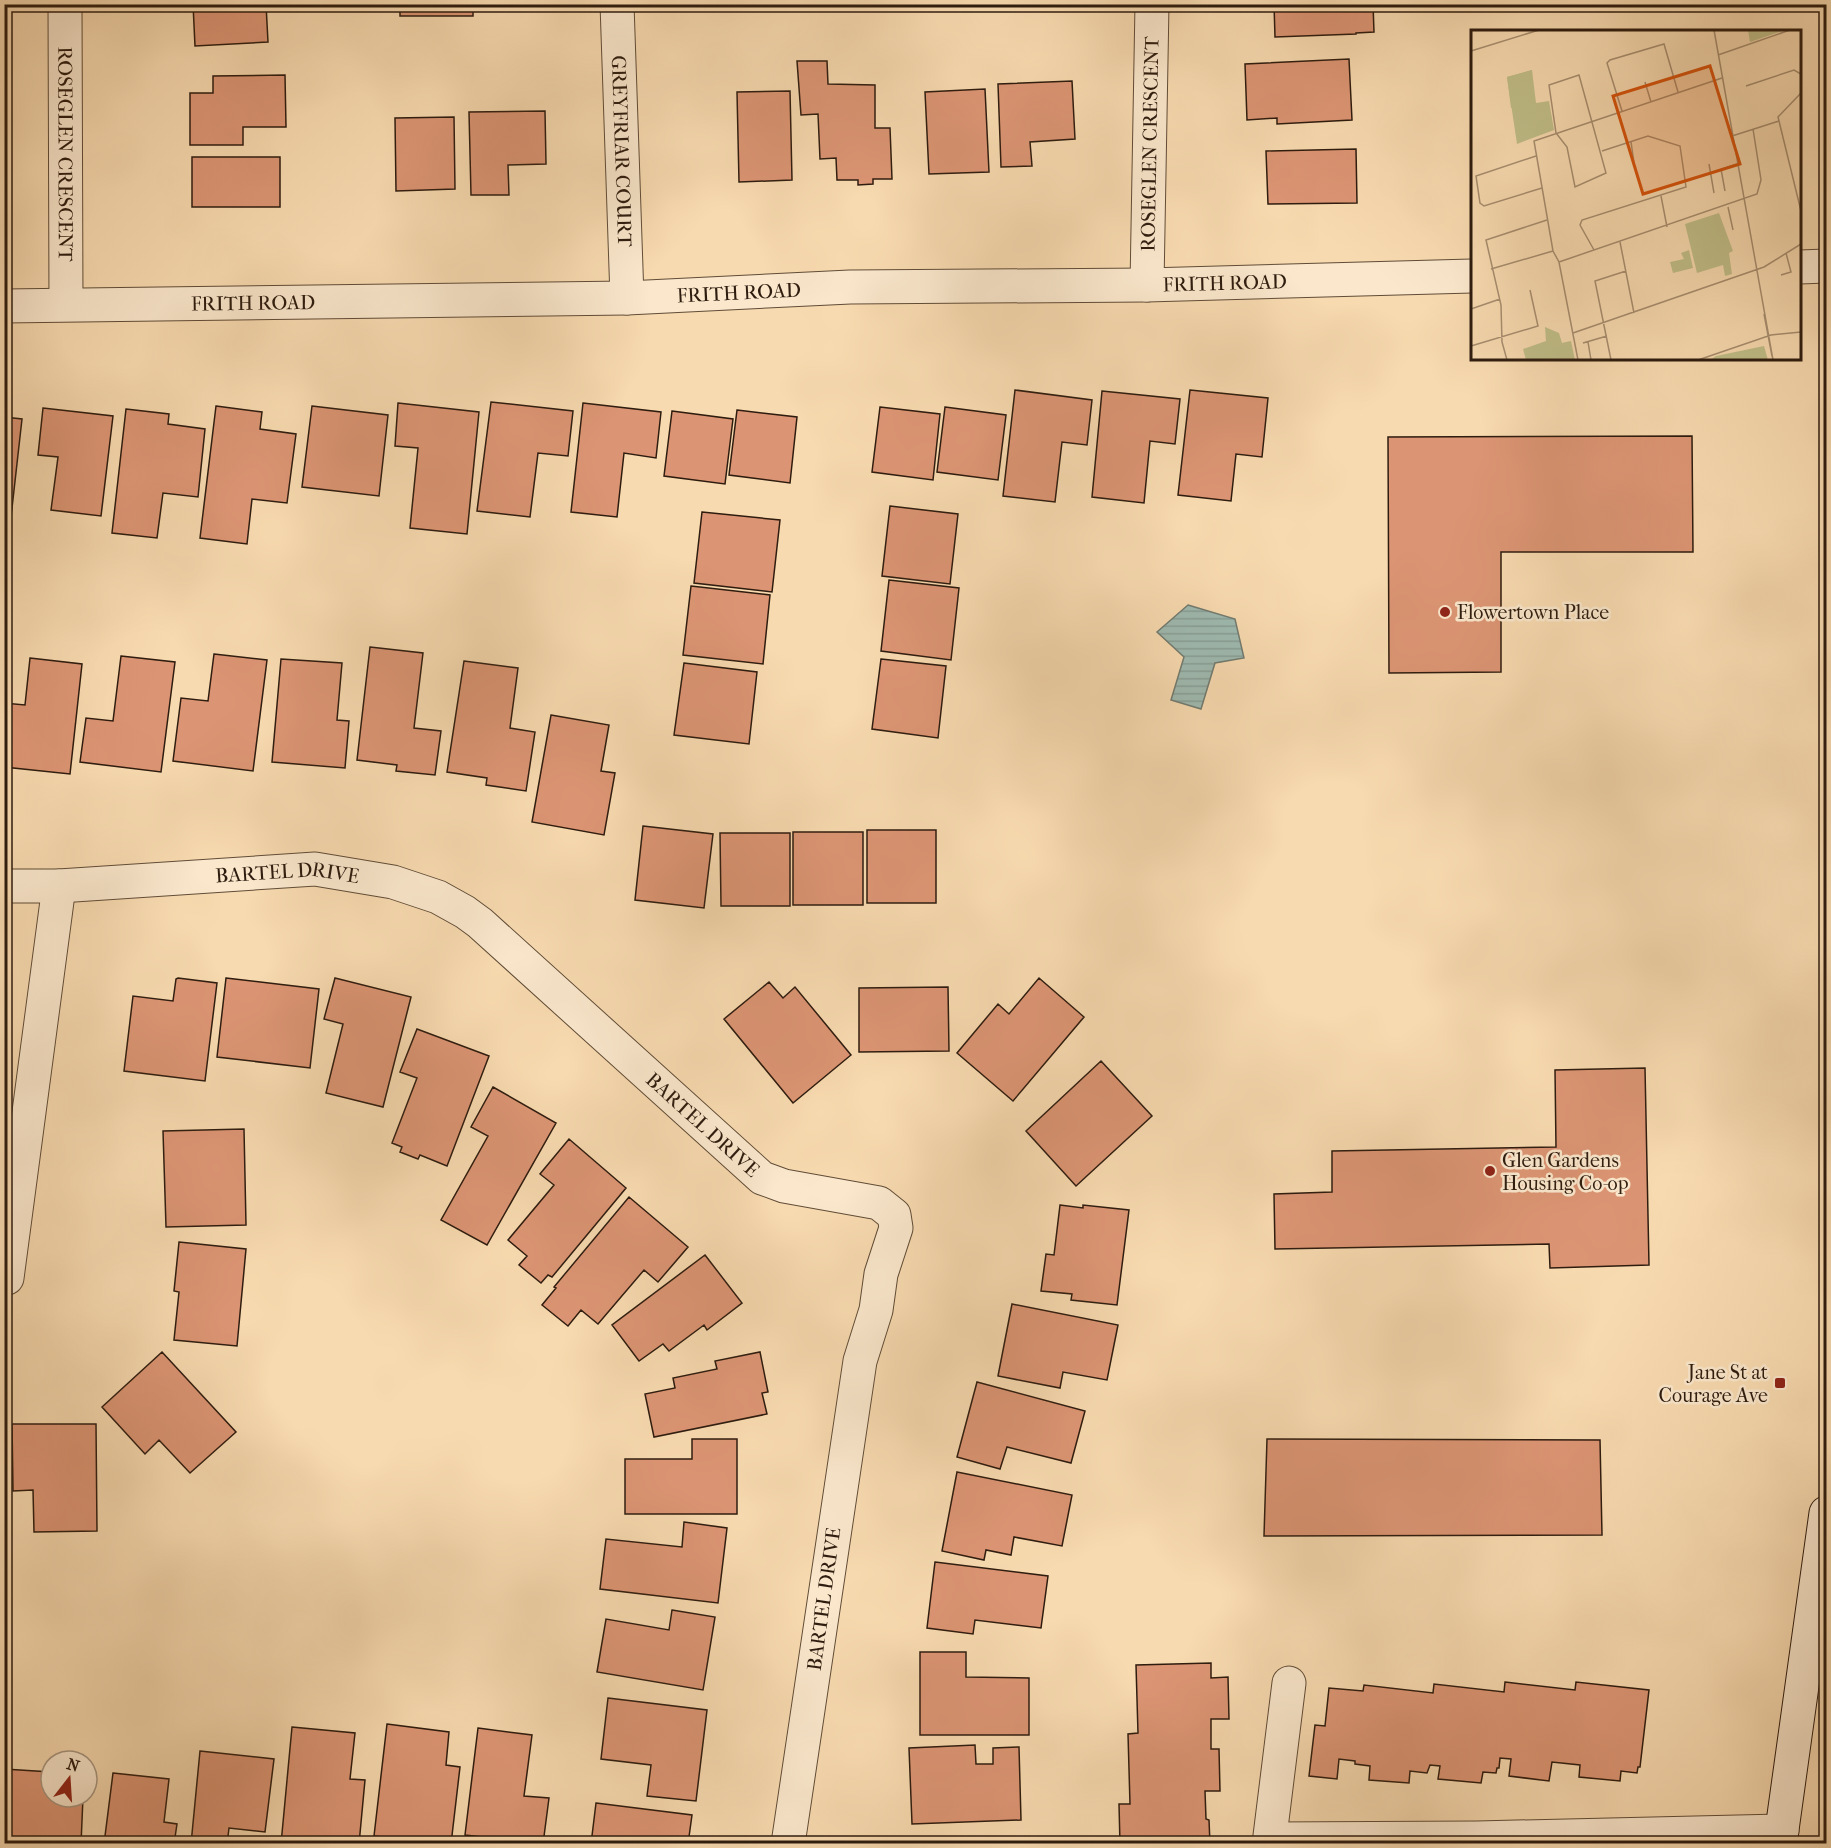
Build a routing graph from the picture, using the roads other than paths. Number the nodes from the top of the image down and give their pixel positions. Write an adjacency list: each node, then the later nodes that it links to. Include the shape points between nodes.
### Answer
1 (65, 4): 9 (street, ROSEGLEN CRESCENT)
2 (617, 4): 8 (street, GREYFRIAR COURT)
3 (1152, 4): 7 (street, ROSEGLEN CRESCENT)
4 (1827, 266): 5 (street)
5 (1801, 267)
6 (1471, 276): 7 (street, FRITH ROAD)
7 (1147, 285): 8 (street, FRITH ROAD, via 850,287)
8 (627, 298): 9 (street, FRITH ROAD)
9 (66, 304): 10 (street, FRITH ROAD)
10 (4, 306)
11 (4, 886): 12 (street, BARTEL DRIVE)
12 (59, 886): 13 (street); 19 (street, BARTEL DRIVE, via 315,869 393,882 438,897 480,923 762,1178 784,1186 879,1203 894,1215 896,1228 860,1361)
13 (7, 1278)
14 (1827, 1513): 16 (street)
15 (1289, 1683): 17 (street)
16 (1781, 1837): 18 (street)
17 (1269, 1841): 18 (street)
18 (1477, 1841)
19 (788, 1844)

